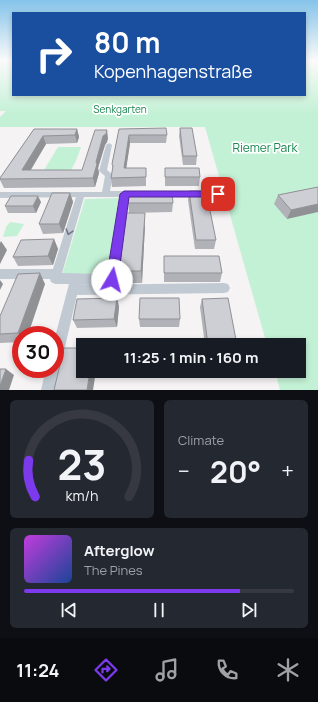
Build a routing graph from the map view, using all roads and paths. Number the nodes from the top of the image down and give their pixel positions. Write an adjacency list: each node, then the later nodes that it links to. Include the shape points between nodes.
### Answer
1 (109, 145): 2 (street, via 103,171 109,175)
2 (106, 194): 3 (street); 8 (street)
3 (124, 194): 4 (street); 11 (street, via 112,280)
4 (138, 194)
5 (153, 194): 6 (street)
6 (218, 194)
7 (0, 195): 8 (street)
8 (81, 195): 10 (street, one-way to 10)
9 (0, 274): 10 (street)
10 (57, 274): 11 (street, via 55,279)
11 (74, 285): 12 (street); 13 (street)
12 (224, 288)
13 (64, 326)
14 (51, 378): 15 (street)
15 (48, 390)

